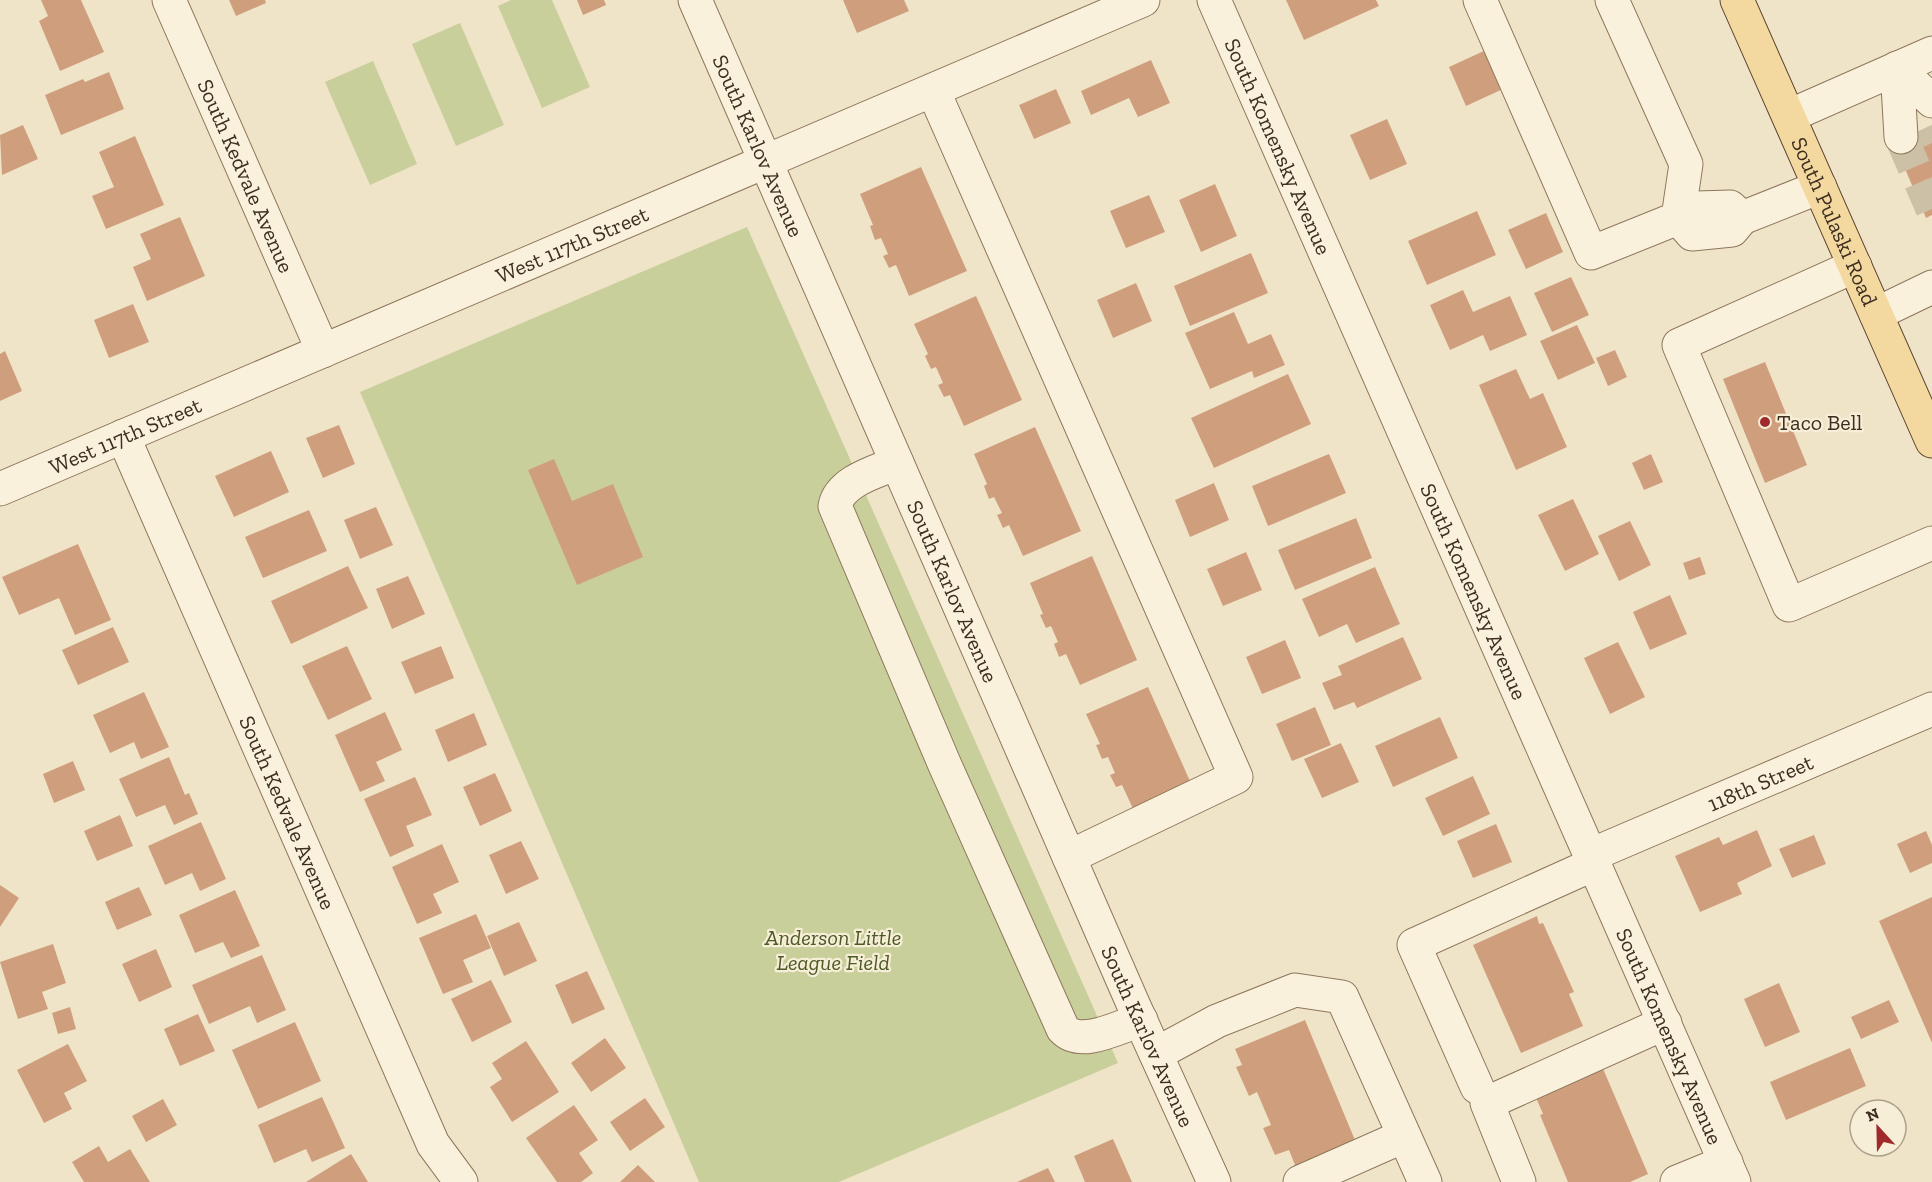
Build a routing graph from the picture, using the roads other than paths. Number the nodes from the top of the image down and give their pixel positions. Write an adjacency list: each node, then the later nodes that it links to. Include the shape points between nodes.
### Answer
1 (169, 0): 19 (street, South Kedvale Avenue)
2 (695, 0): 13 (street, South Karlov Avenue)
3 (1143, 0): 10 (street, West 117th Street)
4 (1214, 0): 27 (street, South Komensky Avenue)
5 (1480, 0): 15 (street, via 1591,253)
6 (1612, 0): 15 (street, via 1686,164)
7 (1737, 0): 11 (main road, South Pulaski Road)
8 (1932, 53): 9 (street)
9 (1897, 68): 11 (street); 12 (street); 12 (street)
10 (933, 90): 13 (street, West 117th Street); 26 (street, via 1236,777)
11 (1789, 116): 14 (main road, South Pulaski Road)
12 (1919, 122)
13 (766, 161): 19 (street, West 117th Street); 22 (street, South Karlov Avenue)
14 (1820, 187): 15 (street, via 1742,218 1732,230 1692,234); 16 (main road, South Pulaski Road)
15 (1678, 218)
16 (1855, 266): 18 (main road, South Pulaski Road); 24 (street, via 1679,345 1788,605)
17 (1932, 287): 18 (street)
18 (1876, 314): 21 (main road, South Pulaski Road)
19 (323, 351): 20 (street, West 117th Street)
20 (123, 436): 23 (street, West 117th Street); 34 (street, South Kedvale Avenue, via 433,1144)
21 (1932, 441)
22 (897, 463): 26 (street, South Karlov Avenue); 28 (street, via 845,487 837,495 835,506 944,763 1062,1029 1070,1037 1082,1038)
23 (0, 489)
24 (1932, 543)
25 (1932, 709): 27 (street, 118th Street)
26 (1069, 857): 28 (street, South Karlov Avenue)
27 (1592, 859): 29 (street, South Komensky Avenue); 31 (street, 118th Street, via 1414,945)
28 (1141, 1020): 30 (street, South Karlov Avenue)
29 (1665, 1023): 33 (street, South Komensky Avenue); 38 (street, via 1487,1103)
30 (1156, 1054): 32 (street, via 1217,1021 1295,990 1342,997); 35 (street, South Karlov Avenue)
31 (1477, 1087)
32 (1404, 1137): 36 (street); 37 (street)
33 (1730, 1172): 39 (street)
34 (461, 1182)
35 (1214, 1182)
36 (1300, 1182)
37 (1425, 1182)
38 (1519, 1182)
39 (1677, 1182)

